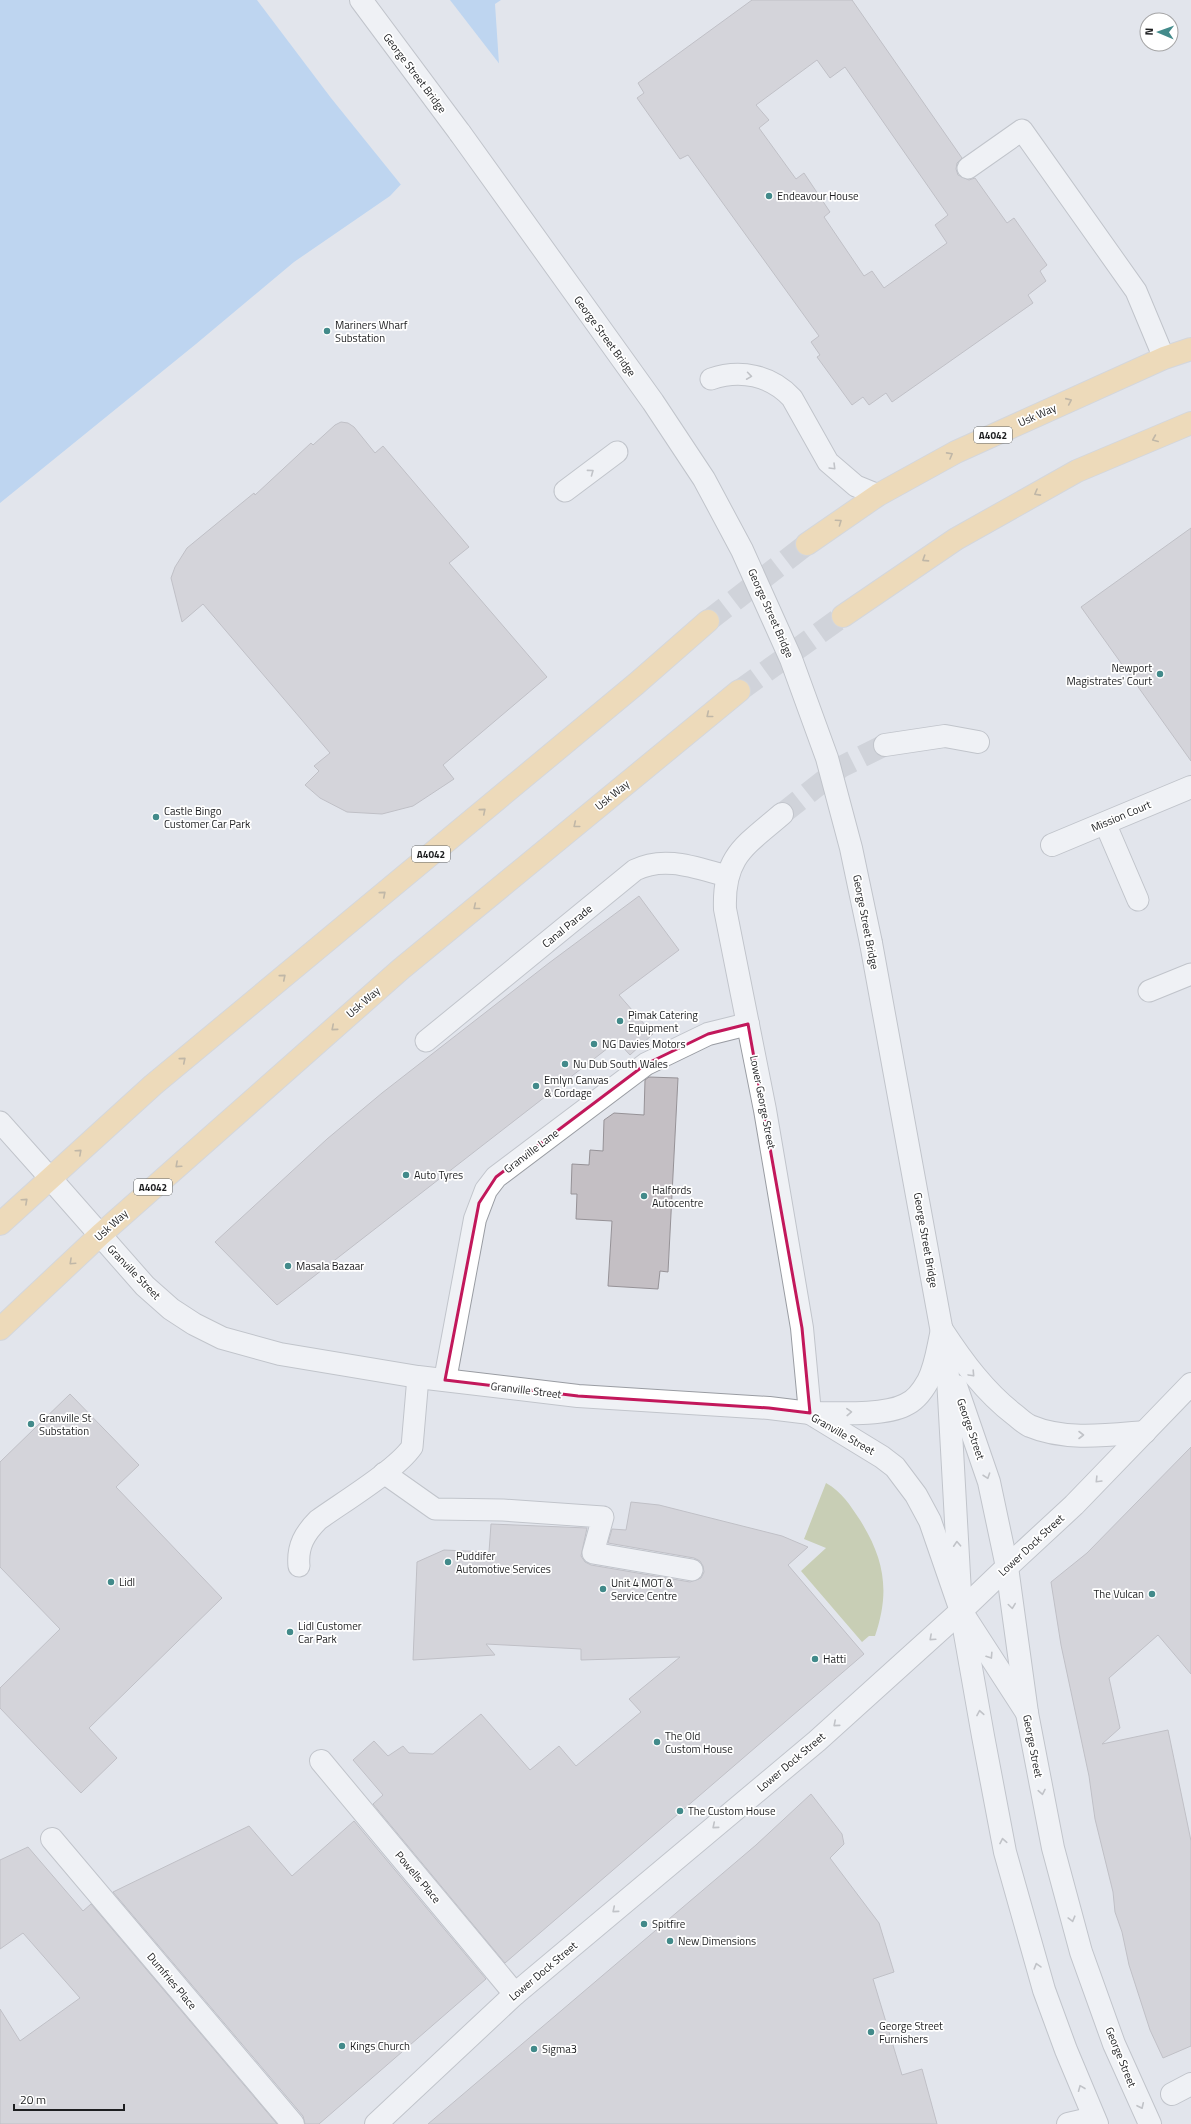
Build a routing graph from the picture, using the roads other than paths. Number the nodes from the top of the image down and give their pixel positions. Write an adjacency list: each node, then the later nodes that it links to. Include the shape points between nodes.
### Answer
1 (361, 0): 31 (street, George Street Bridge, bridge, via 653,402 704,479 742,550 791,659 827,758 851,848 871,943)
2 (968, 168): 4 (lane, via 1022,130 1136,292)
3 (1191, 349): 4 (main road, Usk Way / A4042)
4 (1164, 358): 9 (main road, Usk Way / A4042, one-way to 4, via 956,452)
5 (711, 379): 9 (lane, one-way to 9, via 733,374 750,375 773,382 792,398 828,462 856,486)
6 (1191, 424): 11 (main road, one-way to 11, via 1077,471 956,539)
7 (617, 452): 8 (lane, one-way to 7)
8 (565, 491)
9 (878, 495): 10 (main road, Usk Way / A4042, one-way to 9)
10 (807, 544)
11 (843, 616)
12 (708, 621): 27 (main road, A4042, one-way to 12, via 153,1085 636,684)
13 (739, 691): 29 (main road, Usk Way / A4042, one-way to 29, via 401,968)
14 (978, 742): 15 (street, via 945,736)
15 (884, 745)
16 (1189, 793): 18 (street, Mission Court)
17 (782, 814): 20 (street, Lower George Street, via 744,847 734,860)
18 (1106, 823): 19 (street, Mission Court); 21 (lane)
19 (1052, 846)
20 (727, 876): 24 (street, Lower George Street, via 724,892 725,909); 25 (lane, Canal Parade, via 667,862 634,870)
21 (1138, 900)
22 (1191, 974): 23 (lane)
23 (1149, 991)
24 (748, 1024): 34 (street, Granville Lane, via 708,1034 646,1064 496,1177 486,1190 475,1219); 36 (street, Lower George Street, via 766,1110 802,1328)
25 (426, 1041)
26 (0, 1122): 27 (lane)
27 (50, 1178): 28 (main road, A4042, one-way to 27); 29 (street, Granville Street)
28 (0, 1224)
29 (100, 1235): 30 (main road, Usk Way / A4042, one-way to 30); 33 (street, Granville Street, via 145,1286 171,1309 222,1338 280,1354)
30 (0, 1329)
31 (942, 1330): 32 (street, George Street); 36 (street, one-way to 31, via 867,1412 906,1405 929,1380); 37 (street, one-way to 37, via 967,1368 1001,1405 1029,1426 1064,1434 1107,1435)
32 (947, 1360): 40 (street, George Street, one-way to 40, via 989,1482); 42 (street, George Street, one-way to 32)
33 (418, 1377): 34 (street, Granville Street); 38 (lane, via 412,1447 408,1454)
34 (445, 1380): 36 (street, Granville Street, via 578,1396)
35 (1191, 1384): 37 (street, Lower Dock Street)
36 (810, 1413): 42 (street, Granville Street, via 895,1467 916,1495 930,1521)
37 (1145, 1432): 40 (street, Lower Dock Street, one-way to 40, via 1074,1505)
38 (384, 1473): 39 (lane, via 312,1526 301,1541); 41 (lane, via 435,1509 603,1516 593,1554)
39 (299, 1566)
40 (1007, 1567): 42 (street, Lower Dock Street); 43 (street, George Street, one-way to 43)
41 (692, 1570)
42 (961, 1611): 43 (street, one-way to 43); 46 (street, Lower Dock Street, one-way to 46, via 817,1741); 49 (street, George Street, one-way to 42, via 1044,1990 1005,1852)
43 (1027, 1713): 53 (street, George Street, one-way to 53, via 1053,1848 1081,1952 1114,2044)
44 (321, 1761): 46 (street, Powells Place)
45 (52, 1839): 50 (street, Dumfries Place)
46 (515, 1994): 51 (street, Lower Dock Street)
47 (1191, 2084): 48 (street)
48 (1172, 2094)
49 (1095, 2121): 52 (street)
50 (293, 2124)
51 (376, 2124)
52 (1068, 2124)
53 (1150, 2124)

